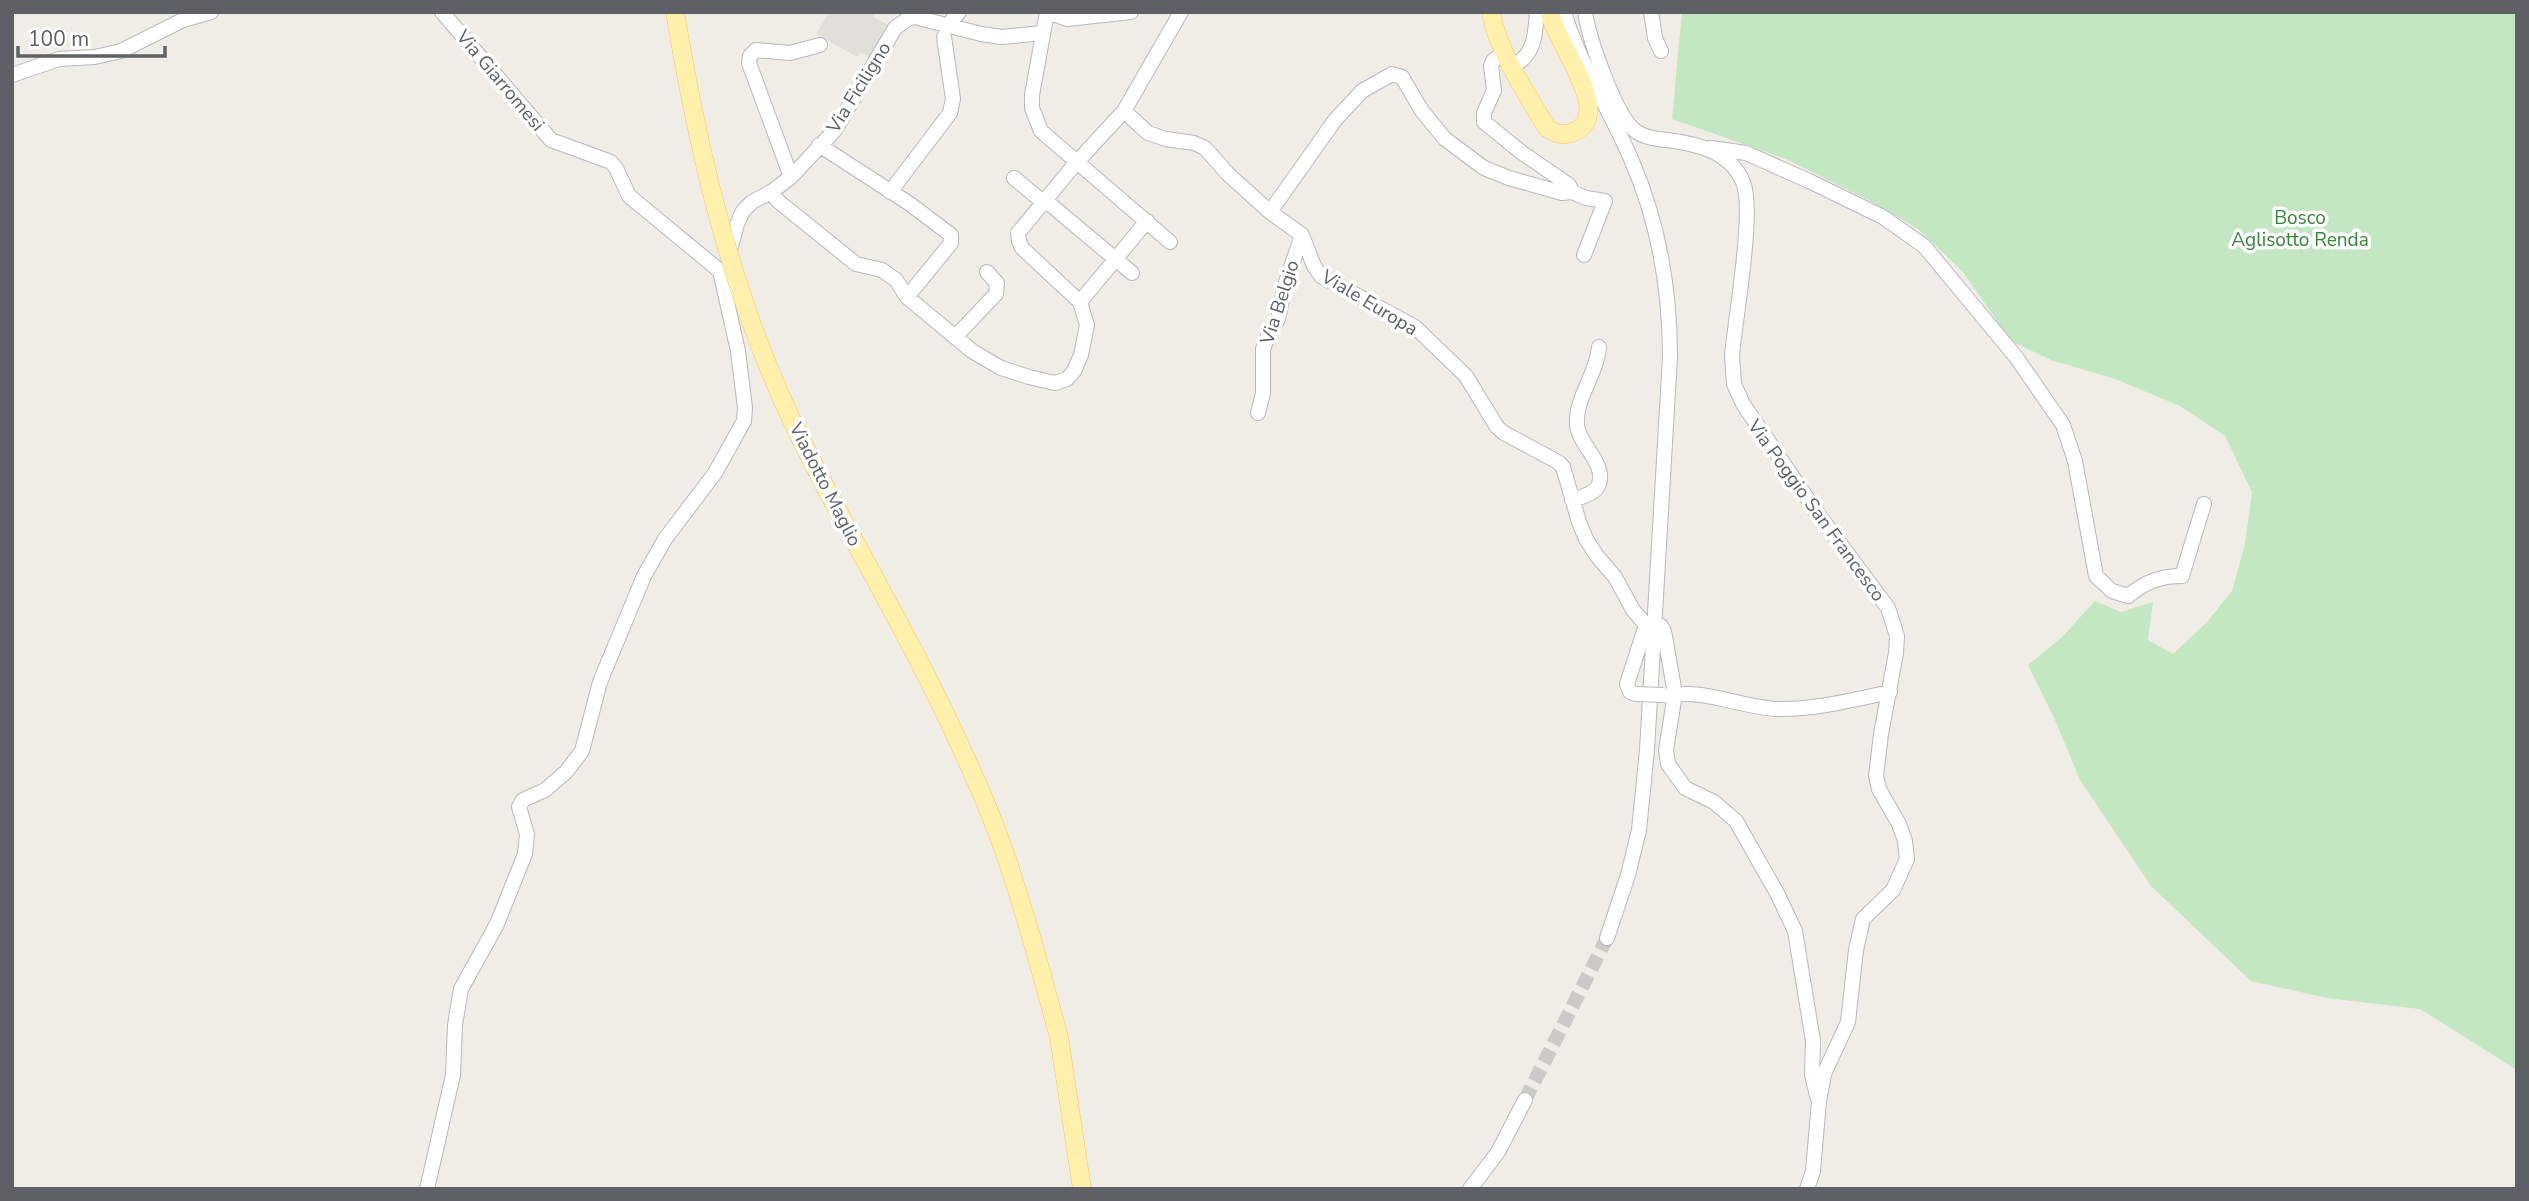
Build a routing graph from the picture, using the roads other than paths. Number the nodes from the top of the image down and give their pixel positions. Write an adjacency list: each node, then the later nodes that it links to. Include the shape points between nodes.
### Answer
1 (211, 12): 18 (street, via 183,20 121,51 59,59)
2 (443, 12): 35 (street, Via Giarromesi, via 551,140 611,162 629,196)
3 (675, 12): 52 (main road, Viadotto Maglio, bridge, via 704,161 745,306 816,469 918,659 1000,840 1059,1037)
4 (1048, 12): 5 (street, via 1067,19); 14 (street)
5 (1131, 12)
6 (1181, 12): 19 (street)
7 (1492, 12): 17 (main road)
8 (1537, 12): 17 (street, via 1534,43 1525,59)
9 (1550, 12): 17 (main road, via 1551,24 1590,104 1582,126 1561,134 1546,127)
10 (1564, 12): 45 (street, via 1632,159 1668,287 1670,325)
11 (1585, 12): 21 (street, Via Poggio San Francesco, via 1597,57 1628,124 1644,136)
12 (1651, 12): 16 (street)
13 (950, 22): 14 (street, via 1002,37); 20 (street, Via Ficiligno, via 915,17 895,28 835,130); 26 (street, via 950,113)
14 (1042, 33): 22 (street, via 1032,108 1041,131)
15 (820, 45): 23 (street, via 790,53 756,50 750,56)
16 (1661, 51)
17 (1509, 59): 27 (street, via 1493,61 1491,66 1494,90 1484,122 1569,185)
18 (12, 75)
19 (1124, 111): 22 (street); 29 (street, via 1148,133 1205,148)
20 (820, 145): 23 (street, Via Ficiligno); 26 (street)
21 (1707, 147): 44 (street, via 1746,153 1809,181 1883,217 1924,246 2016,358 2063,425 2075,461 2095,576 2112,590 2128,596 2142,584 2182,576); 46 (street, Via Poggio San Francesco, via 1734,166 1747,198 1731,356 1734,384 1763,435 1888,608 1897,645)
22 (1076, 163): 28 (street); 30 (street)
23 (791, 177): 25 (street, Via Ficiligno)
24 (1014, 177): 28 (street)
25 (771, 192): 35 (street, Via Ficiligno, via 743,211); 38 (street, via 856,264 882,270 895,280)
26 (890, 192): 38 (street, via 953,239)
27 (1572, 192): 29 (street, via 1509,178 1474,162 1445,139 1402,77 1392,74 1362,91 1335,120); 33 (street, via 1605,201)
28 (1044, 201): 34 (street); 39 (street, via 1020,229 1018,241)
29 (1270, 212): 31 (street)
30 (1147, 222): 32 (street); 34 (street)
31 (1302, 234): 42 (street, Via Belgio, via 1278,319 1263,349 1263,394); 43 (street, Viale Europa, via 1321,276 1415,327 1466,376 1504,433 1558,462)
32 (1170, 242)
33 (1584, 255)
34 (1116, 260): 37 (street); 39 (street)
35 (720, 271): 51 (street, via 738,351 744,421 715,473 665,539 644,576 600,682 582,751 566,772 519,807 527,834 525,854 497,924 461,989 453,1075)
36 (987, 272): 40 (street, via 997,283 996,294)
37 (1132, 273)
38 (907, 297): 40 (street)
39 (1080, 302): 40 (street, via 1087,325 1081,355 1070,377 1059,382 1001,368)
40 (955, 337)
41 (1599, 347): 43 (street, via 1577,426 1594,457 1600,485)
42 (1258, 413)
43 (1572, 500): 45 (street, Viale Europa, via 1586,539 1633,610)
44 (2204, 503)
45 (1651, 625): 47 (street, Viale Europa, via 1664,631); 47 (street, bridge, via 1628,684 1630,692); 48 (street, via 1639,830)
46 (1890, 692): 47 (street, via 1822,707 1774,709 1683,692); 50 (street, Via Poggio San Francesco, via 1876,776 1899,824 1907,859 1893,890 1863,919 1848,1022 1824,1074)
47 (1669, 695): 50 (street, Viale Europa, via 1668,764 1685,789 1720,806 1736,821 1795,931)
48 (1606, 938)
49 (1525, 1100): 53 (street, via 1498,1152)
50 (1819, 1101): 54 (street, Via Poggio San Francesco, via 1813,1171)
51 (427, 1189)
52 (1082, 1189)
53 (1470, 1189)
54 (1807, 1189)

